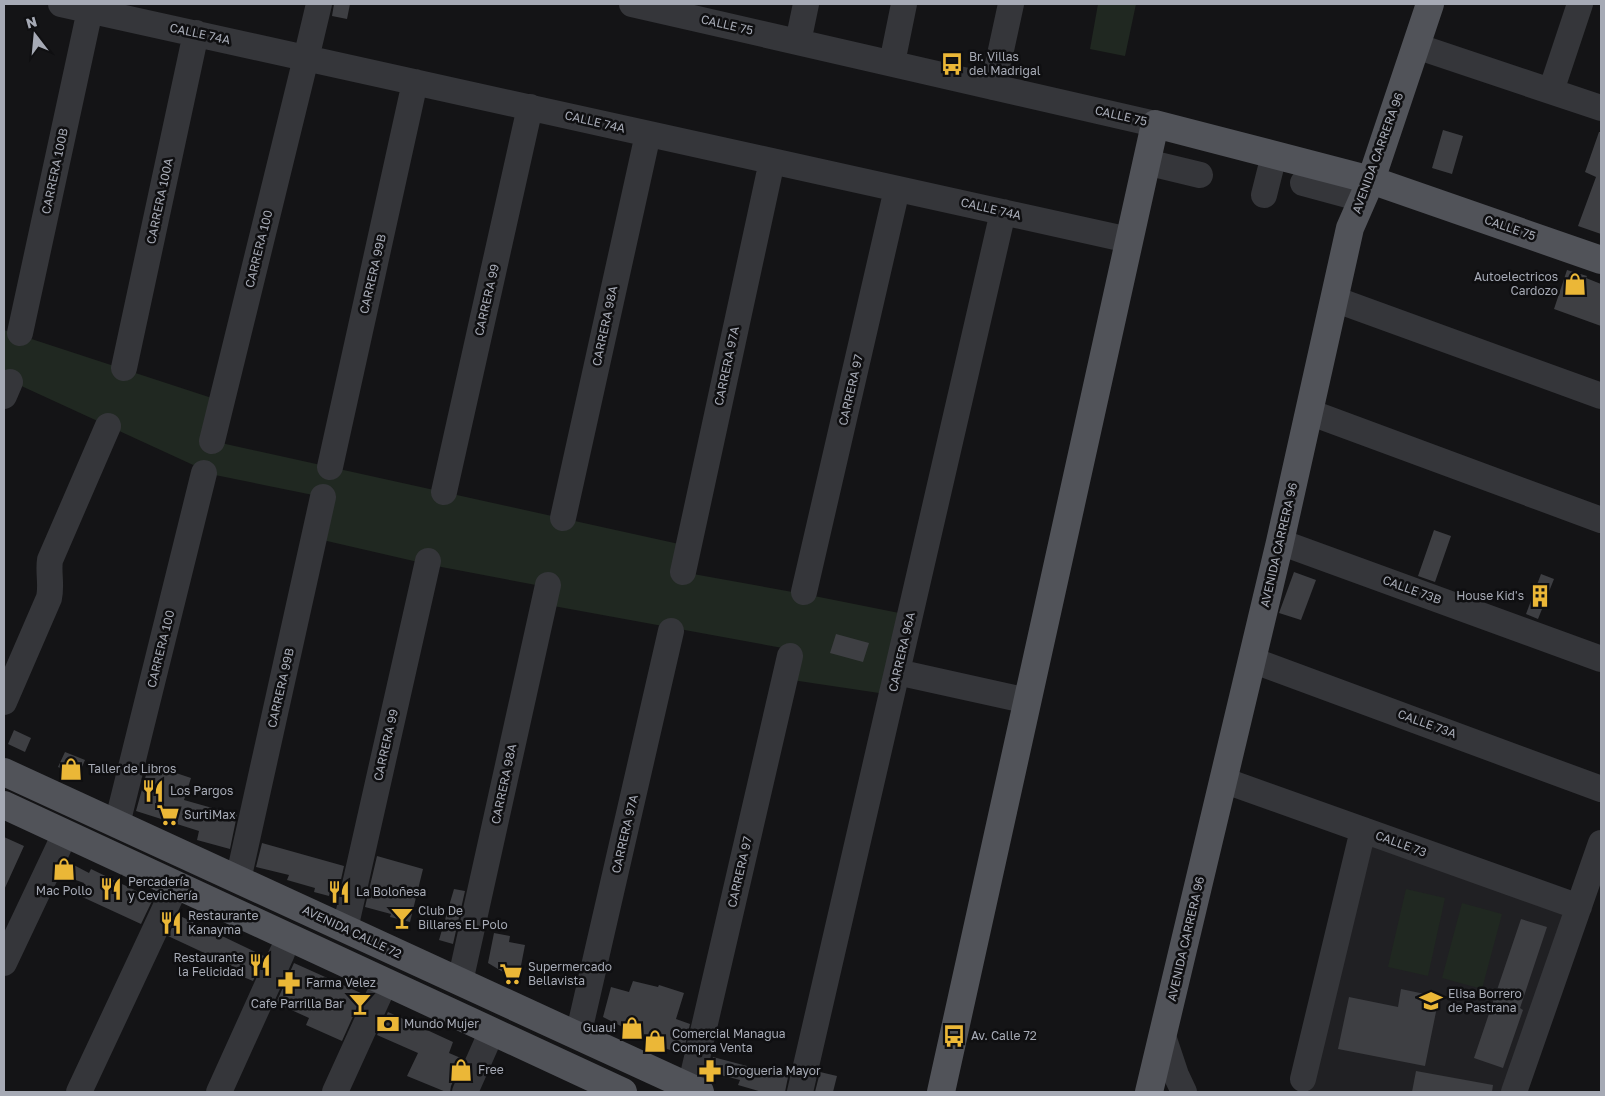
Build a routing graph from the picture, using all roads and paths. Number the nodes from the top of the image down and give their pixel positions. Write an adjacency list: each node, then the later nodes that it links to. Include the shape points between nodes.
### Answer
1 (61, 4): 9 (street, CALLE 74A)
2 (319, 4): 14 (street, CARRERA 100)
3 (632, 4): 10 (street, CALLE 75)
4 (806, 4): 12 (street)
5 (904, 4): 15 (street)
6 (1011, 4): 17 (street)
7 (1430, 4): 13 (main road, AVENIDA CARRERA 96)
8 (1580, 4): 18 (street)
9 (90, 10): 11 (street, CALLE 74A); 35 (street, CARRERA 100B)
10 (701, 11): 12 (street, CALLE 75)
11 (196, 33): 14 (street, CALLE 74A); 36 (street, CARRERA 100A)
12 (798, 42): 15 (street, CALLE 75)
13 (1416, 46): 18 (street); 29 (main road, AVENIDA CARRERA 96)
14 (308, 52): 16 (street, CALLE 74A); 40 (street, CARRERA 100)
15 (892, 64): 17 (street, CALLE 75)
16 (415, 82): 19 (street, CALLE 74A); 41 (street, CARRERA 99B)
17 (994, 87): 21 (street, CALLE 75)
18 (1550, 91): 20 (street)
19 (530, 107): 22 (street, CALLE 74A); 43 (street, CARRERA 99)
20 (1601, 108)
21 (1155, 124): 23 (main road, CALLE 75); 25 (main road)
22 (648, 134): 24 (street, CALLE 74A); 45 (street, CARRERA 98A)
23 (1274, 155): 29 (main road, CALLE 75); 30 (street)
24 (772, 161): 28 (street, CALLE 74A); 49 (street, CARRERA 97A)
25 (1146, 162): 26 (street); 32 (main road)
26 (1200, 174)
27 (1302, 183): 29 (street)
28 (897, 188): 31 (street, CALLE 74A); 51 (street, CARRERA 97)
29 (1366, 190): 33 (main road, CALLE 75); 34 (main road, AVENIDA CARRERA 96, via 1350,228)
30 (1264, 195)
31 (1003, 212): 32 (street, CALLE 74A); 56 (street, CARRERA 96A)
32 (1129, 240): 57 (main road)
33 (1601, 260)
34 (1334, 299): 37 (street); 38 (main road, AVENIDA CARRERA 96)
35 (20, 333)
36 (124, 368)
37 (1601, 396)
38 (1309, 412): 46 (street); 47 (main road, AVENIDA CARRERA 96)
39 (108, 426): 58 (street, via 50,560 50,598)
40 (212, 441)
41 (330, 467)
42 (204, 473): 63 (street, CARRERA 100)
43 (444, 492)
44 (323, 497): 67 (street, CARRERA 99B)
45 (563, 518)
46 (1601, 520)
47 (1280, 542): 54 (street, CALLE 73B); 55 (main road, AVENIDA CARRERA 96)
48 (428, 561): 70 (street, CARRERA 99)
49 (683, 572)
50 (548, 585): 74 (street, CARRERA 98A)
51 (804, 592)
52 (671, 631): 76 (street, CARRERA 97A)
53 (790, 656): 81 (street, CARRERA 97)
54 (1601, 659)
55 (1252, 660): 60 (main road, AVENIDA CARRERA 96); 61 (street, CALLE 73A)
56 (897, 672): 57 (street); 87 (street, CARRERA 96A)
57 (1028, 701): 80 (main road)
58 (4, 702)
59 (4, 772): 63 (main road, AVENIDA CALLE 72)
60 (1224, 780): 64 (street, CALLE 73); 77 (main road, AVENIDA CARRERA 96)
61 (1601, 789)
62 (4, 805): 65 (main road)
63 (117, 824): 67 (main road, AVENIDA CALLE 72)
64 (1363, 830): 69 (street, CALLE 73); 78 (street)
65 (65, 834): 68 (main road); 72 (street)
66 (1601, 843): 69 (street)
67 (238, 880): 70 (main road, AVENIDA CALLE 72)
68 (176, 885): 73 (main road); 82 (street)
69 (1579, 907): 90 (street)
70 (345, 929): 74 (main road, AVENIDA CALLE 72)
71 (282, 953): 83 (street)
72 (4, 963)
73 (385, 982): 75 (main road); 84 (street)
74 (460, 982): 76 (main road, AVENIDA CALLE 72)
75 (492, 1031): 79 (main road); 85 (street)
76 (578, 1036): 81 (main road, AVENIDA CALLE 72)
77 (1163, 1036): 88 (main road, AVENIDA CARRERA 96); 89 (street)
78 (1303, 1080)
79 (591, 1085): 86 (main road)
80 (941, 1088)
81 (695, 1090)
82 (79, 1092)
83 (218, 1092)
84 (335, 1092)
85 (465, 1092)
86 (623, 1092)
87 (800, 1092)
88 (1149, 1092)
89 (1184, 1092)
90 (1514, 1092)

